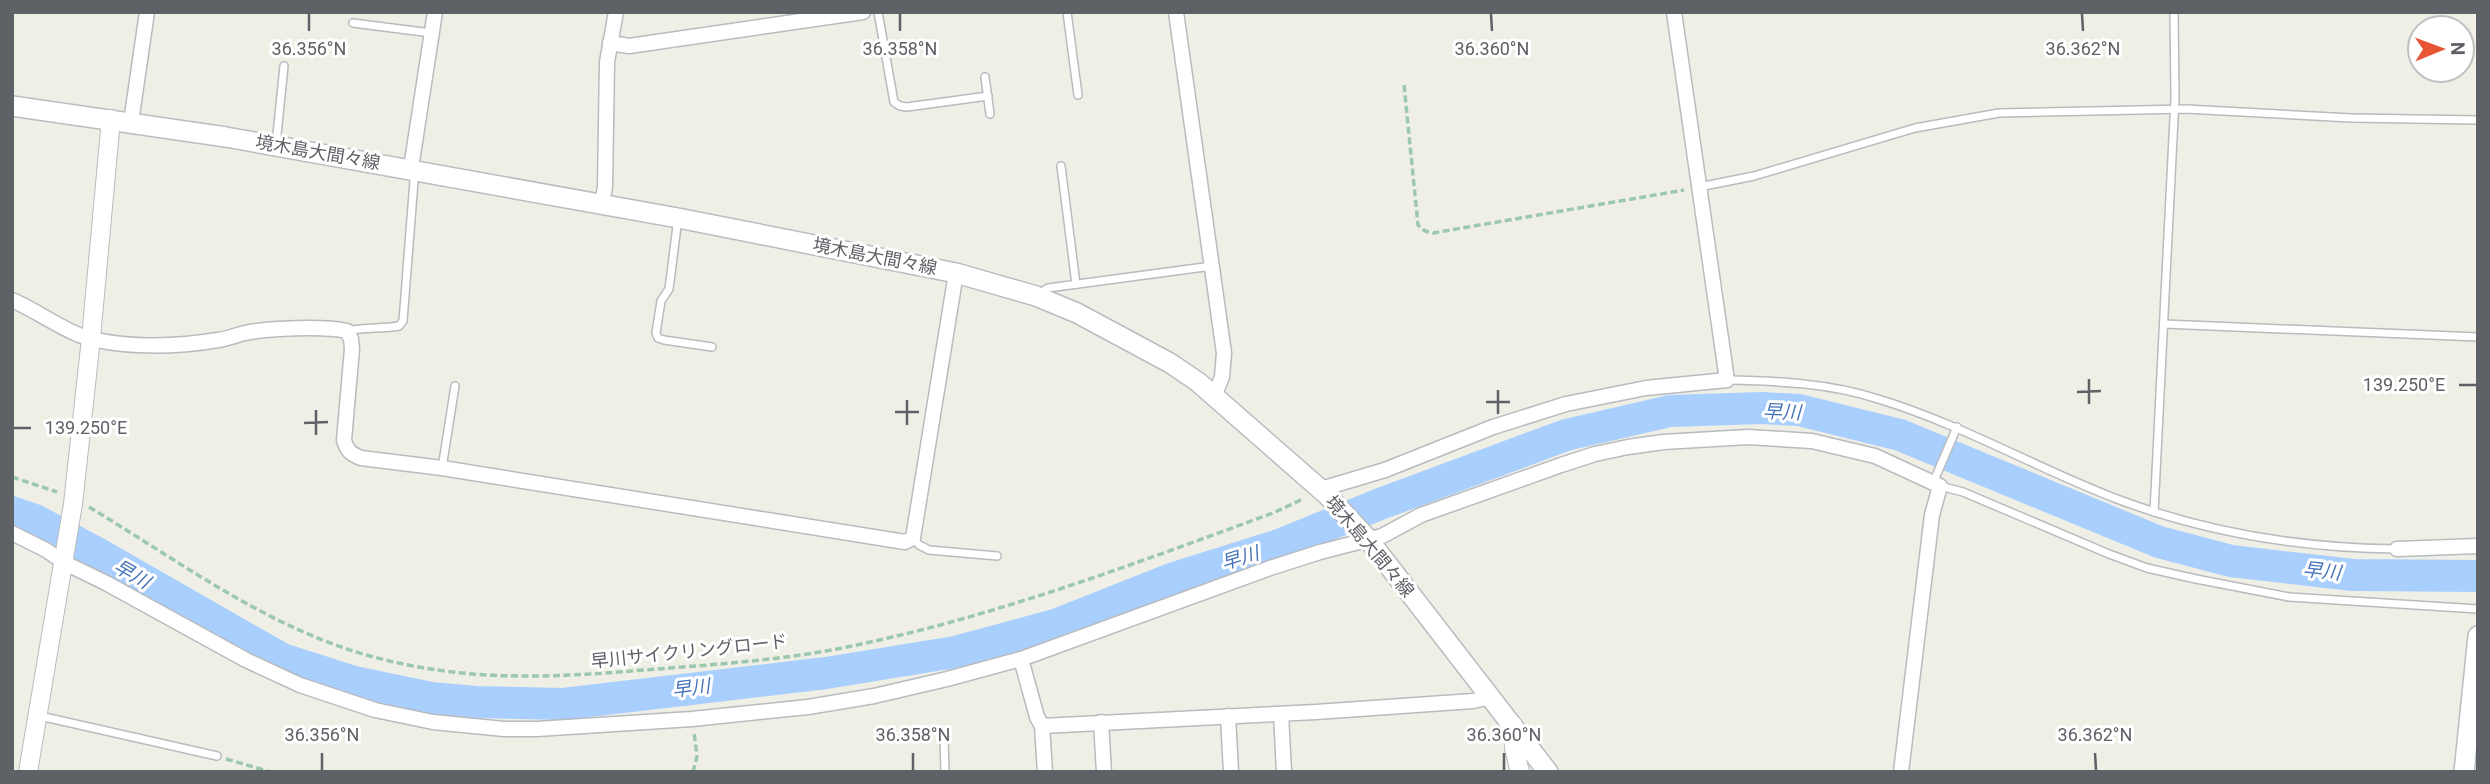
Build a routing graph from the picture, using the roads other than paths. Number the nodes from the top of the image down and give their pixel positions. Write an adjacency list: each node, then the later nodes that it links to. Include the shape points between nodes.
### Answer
1 (147, 12): 21 (street)
2 (435, 12): 11 (street)
3 (616, 12): 12 (street)
4 (863, 12): 12 (street, via 629,46)
5 (878, 12): 16 (lane, via 894,102 907,107)
6 (1067, 12): 15 (lane)
7 (1176, 12): 28 (street)
8 (1674, 12): 25 (street)
9 (2174, 12): 18 (lane)
10 (353, 23): 11 (lane)
11 (431, 33): 24 (street)
12 (610, 43): 26 (street)
13 (285, 66): 22 (lane)
14 (985, 77): 16 (lane)
15 (1078, 95)
16 (988, 96): 19 (lane)
17 (12, 106): 21 (main road, 境木島大間々線)
18 (2174, 109): 20 (lane); 25 (lane, via 1999,113 1915,128 1754,176); 33 (lane)
19 (990, 114)
20 (2478, 120)
21 (121, 121): 22 (main road, 境木島大間々線); 36 (street)
22 (275, 145): 24 (main road, 境木島大間々線)
23 (1061, 166): 30 (lane)
24 (411, 168): 26 (main road, 境木島大間々線); 34 (lane, via 414,181 403,321 399,326)
25 (1699, 187): 38 (street)
26 (602, 203): 27 (main road, 境木島大間々線)
27 (678, 218): 29 (main road, 境木島大間々線); 37 (lane, via 668,289 661,301 656,333 664,340)
28 (1212, 266): 30 (lane); 40 (street, via 1224,353)
29 (956, 273): 31 (main road, 境木島大間々線); 48 (street)
30 (1076, 284): 31 (lane, via 1048,288)
31 (1036, 296): 40 (main road, 境木島大間々線, via 1121,336)
32 (12, 300): 36 (street)
33 (2164, 324): 35 (lane); 45 (lane)
34 (347, 331): 36 (street, via 257,332 169,345); 42 (street, via 352,349 347,450 361,458)
35 (2478, 337)
36 (92, 338): 52 (street)
37 (712, 347)
38 (1727, 380): 41 (lane, via 1796,382 1846,391 1878,398); 44 (street, via 1646,388 1566,404)
39 (455, 386): 42 (lane)
40 (1215, 394): 44 (main road, 境木島大間々線)
41 (1956, 430): 43 (lane); 45 (lane)
42 (442, 468): 48 (street, via 905,542)
43 (1937, 481): 47 (street, via 1875,456 1812,441 1748,437 1663,442 1584,458 1421,515 1381,536); 53 (lane, via 2134,563 2196,579 2289,597); 73 (street)
44 (1320, 492): 47 (main road, 境木島大間々線)
45 (2154, 512): 50 (lane, via 2197,526 2316,546)
46 (12, 533): 52 (street)
47 (1365, 536): 55 (street); 56 (main road, 境木島大間々線)
48 (913, 538): 51 (lane, via 929,550)
49 (2478, 546): 50 (street)
50 (2397, 549)
51 (997, 556)
52 (66, 558): 55 (street, via 272,673 375,710 433,722 505,729 572,727 808,707 874,696); 58 (street)
53 (2478, 609)
54 (2478, 636): 74 (main road)
55 (1021, 659): 62 (street)
56 (1491, 697): 57 (street); 61 (main road, 境木島大間々線)
57 (1280, 714): 59 (street); 70 (street)
58 (39, 716): 64 (lane); 65 (street)
59 (1228, 716): 60 (street); 69 (street)
60 (1101, 722): 62 (street); 68 (street)
61 (1513, 725): 71 (street); 72 (main road, 境木島大間々線)
62 (1042, 726): 67 (street)
63 (944, 737): 66 (lane)
64 (217, 756)
65 (28, 772)
66 (945, 772)
67 (1045, 772)
68 (1104, 772)
69 (1231, 772)
70 (1284, 772)
71 (1520, 772)
72 (1548, 772)
73 (1901, 772)
74 (2464, 772)

